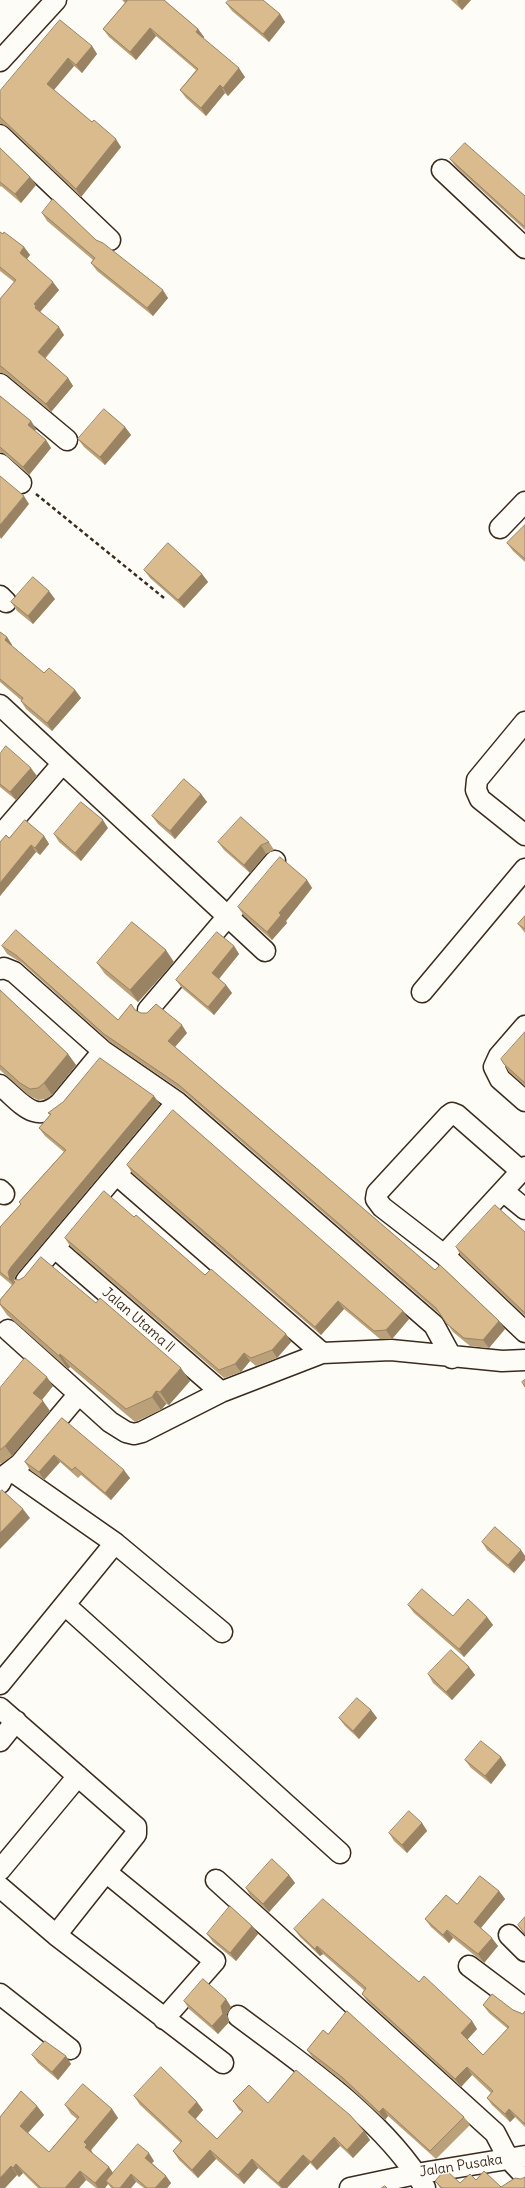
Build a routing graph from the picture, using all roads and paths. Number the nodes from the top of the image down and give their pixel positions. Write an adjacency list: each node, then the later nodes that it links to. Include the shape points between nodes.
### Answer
1 (56, 0): 2 (street)
2 (0, 61)
3 (0, 135): 5 (street)
4 (442, 170): 6 (street)
5 (110, 240)
6 (525, 248)
7 (0, 384): 8 (street)
8 (66, 440)
9 (0, 464): 10 (street)
10 (21, 483): 13 (path)
11 (525, 502): 12 (street)
12 (500, 528)
13 (164, 598)
14 (0, 705): 16 (street)
15 (525, 722): 17 (street, via 477,780 476,790 480,800)
16 (62, 764): 18 (street); 21 (street)
17 (525, 835)
18 (0, 836)
19 (274, 861): 21 (street)
20 (525, 869): 24 (street)
21 (227, 917): 22 (street); 25 (street)
22 (265, 951)
23 (0, 969): 27 (street, via 14,972)
24 (422, 992)
25 (148, 1010)
26 (525, 1026): 29 (street, via 499,1056 494,1068 500,1079)
27 (103, 1051): 28 (street, via 60,1103 43,1114 32,1112); 30 (street)
28 (0, 1085)
29 (525, 1101)
30 (177, 1102): 32 (street); 41 (street, via 434,1325)
31 (523, 1169): 33 (street); 36 (street, via 452,1113 377,1193 376,1199 382,1207)
32 (116, 1174): 35 (street); 40 (street)
33 (504, 1191): 34 (street); 36 (street)
34 (525, 1210)
35 (55, 1248): 37 (street); 43 (street, Jalan Utama ll)
36 (444, 1255): 39 (street)
37 (25, 1282)
38 (8, 1330): 44 (street)
39 (525, 1332)
40 (322, 1352): 41 (street, via 391,1350); 43 (street)
41 (452, 1358): 42 (street)
42 (525, 1360)
43 (222, 1392): 44 (street, via 134,1434 110,1422)
44 (78, 1395): 45 (street, via 30,1453)
45 (4, 1477): 46 (street)
46 (115, 1542): 47 (street); 48 (street)
47 (65, 1604): 49 (street); 54 (street)
48 (222, 1632)
49 (0, 1684)
50 (0, 1708): 51 (street)
51 (16, 1721): 52 (street); 53 (street)
52 (0, 1741)
53 (78, 1776): 55 (street); 56 (street, via 136,1827 136,1834)
54 (340, 1853)
55 (0, 1870)
56 (106, 1872): 59 (street); 66 (street, via 215,1961)
57 (216, 1880): 69 (street, via 495,2132)
58 (0, 1887): 59 (street)
59 (56, 1935): 66 (street)
60 (509, 1935): 61 (street)
61 (525, 1951)
62 (469, 1966): 64 (street)
63 (0, 1994): 67 (street)
64 (525, 2008)
65 (238, 2016): 71 (street, via 314,2073 385,2136)
66 (164, 2019): 68 (street)
67 (70, 2049)
68 (223, 2063)
69 (517, 2157): 70 (street); 71 (street, Jalan Pusaka)
70 (525, 2176)
71 (421, 2181): 72 (street, Jalan Pusaka)
72 (350, 2188)

